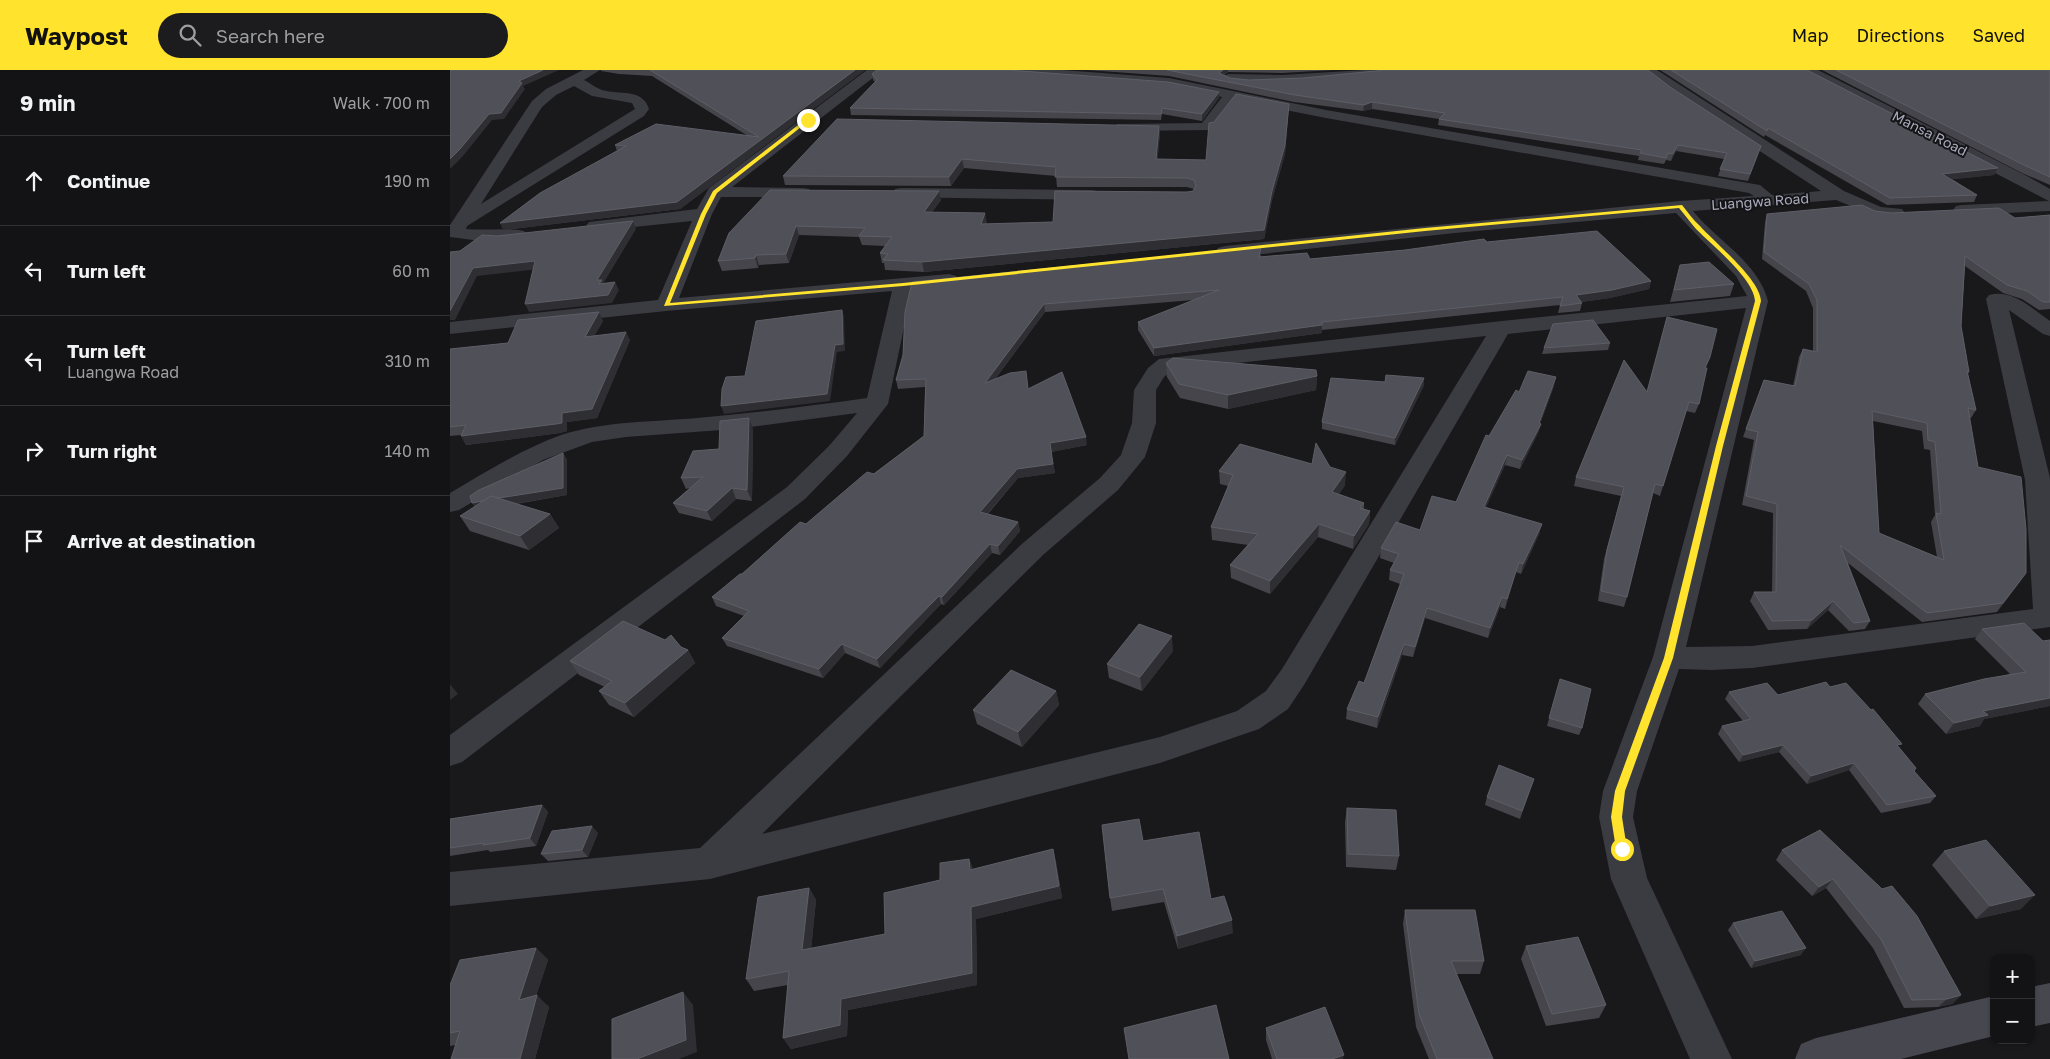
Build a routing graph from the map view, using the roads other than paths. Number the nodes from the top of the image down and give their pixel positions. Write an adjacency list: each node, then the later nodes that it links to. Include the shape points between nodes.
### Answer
1 (592, 70): 9 (street)
2 (876, 70): 12 (street)
3 (1008, 70): 10 (street, via 1160,81)
4 (1242, 70): 8 (street)
5 (1386, 70): 8 (street, via 1375,74 1319,78)
6 (1648, 70): 21 (street)
7 (1808, 70): 16 (street, Mansa Road)
8 (1228, 78): 10 (street)
9 (574, 80): 29 (street, via 536,104); 29 (street, via 597,93 636,99 642,109)
10 (1206, 89): 11 (street)
11 (1232, 95): 14 (street, via 1203,128); 23 (street, via 1754,189)
12 (808, 120): 13 (street); 17 (street)
13 (837, 121)
14 (1110, 126)
15 (2050, 175): 16 (street)
16 (2020, 179): 22 (street, Mansa Road)
17 (715, 192): 18 (street); 28 (street)
18 (824, 193)
19 (883, 193): 20 (street)
20 (1111, 195)
21 (1838, 195): 23 (street, Luangwa Road); 27 (street, via 1878,212)
22 (2050, 196)
23 (1774, 201): 24 (street, Luangwa Road)
24 (1680, 206): 32 (street, Luangwa Road); 35 (street, via 1744,274 1758,294)
25 (2050, 206): 26 (street)
26 (1945, 211)
27 (1907, 212)
28 (703, 214): 30 (street); 36 (street)
29 (458, 226): 31 (street, via 456,233 481,236)
30 (578, 228)
31 (530, 234)
32 (1212, 253)
33 (971, 278): 34 (street)
34 (903, 285): 36 (street); 40 (street)
35 (1758, 301): 37 (street); 43 (street)
36 (666, 305): 38 (street)
37 (1502, 327): 45 (street, via 1179,361 1162,367 1145,390 1144,423 1133,457 1109,484 1033,549); 45 (street, via 1293,676 1276,700 1248,720 1160,750)
38 (450, 328)
39 (2050, 330): 42 (street, via 2007,300 1996,299 2038,480)
40 (877, 404): 41 (street, via 589,435 515,464); 44 (street, via 838,451 796,493)
41 (450, 504)
42 (2049, 617): 43 (street, via 1734,659)
43 (1668, 658): 50 (street, via 1620,791 1616,817 1629,879)
44 (450, 753)
45 (709, 863): 46 (street)
46 (450, 889)
47 (2050, 1003): 48 (main road)
48 (2035, 1006)
49 (1990, 1017): 51 (main road)
50 (1710, 1059)
51 (1816, 1059)

